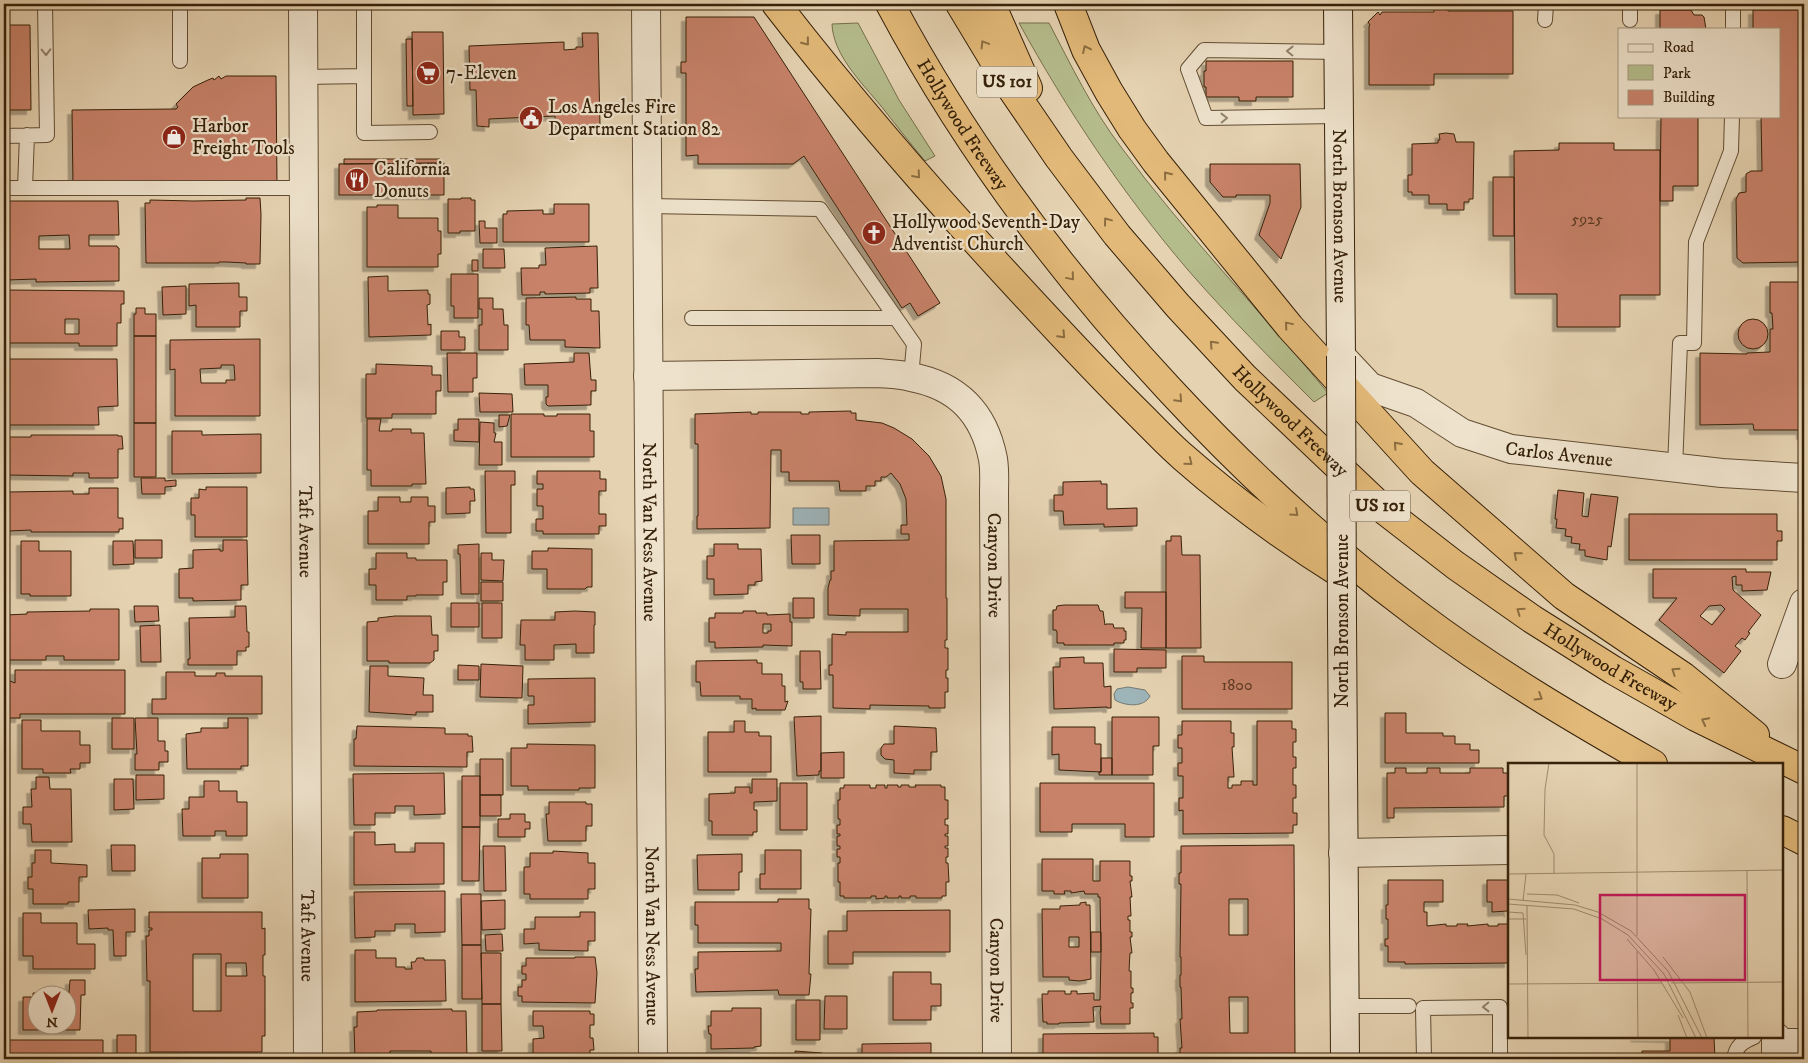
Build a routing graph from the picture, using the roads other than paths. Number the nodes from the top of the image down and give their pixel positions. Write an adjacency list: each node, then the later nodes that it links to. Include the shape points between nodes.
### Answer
1 (46, 4): 26 (lane, one-way to 26, via 47,135)
2 (180, 4): 19 (lane)
3 (303, 4): 21 (street, Taft Avenue)
4 (364, 4): 20 (lane)
5 (646, 4): 31 (street, North Van Ness Avenue)
6 (776, 4): 41 (highway, one-way to 41, via 974,240 1182,457 1277,531)
7 (890, 4): 41 (highway, Hollywood Freeway, one-way to 41, via 954,115 1009,196 1068,274 1137,354 1269,490 1344,557 1418,615)
8 (960, 4): 27 (highway, Hollywood Freeway / US 101, one-way to 8)
9 (991, 4): 27 (highway)
10 (1068, 4): 42 (highway, one-way to 10, via 1748,728 1684,677 1564,596 1422,472 1290,328 1156,162 1097,71)
11 (1338, 4): 18 (street, North Bronson Avenue)
12 (1546, 4): 15 (lane)
13 (1630, 4): 16 (lane)
14 (1733, 4): 17 (lane)
15 (1545, 20)
16 (1630, 20)
17 (1733, 28)
18 (1339, 52): 22 (street, North Bronson Avenue); 22 (lane, one-way to 22, via 1204,50 1188,69 1206,118)
19 (180, 61)
20 (364, 76): 21 (lane); 24 (lane, via 364,133)
21 (304, 77): 30 (street, Taft Avenue)
22 (1339, 116): 34 (street, North Bronson Avenue)
23 (1732, 118): 37 (lane, via 1731,152 1696,242 1694,343 1680,344)
24 (430, 132)
25 (4, 136): 26 (lane)
26 (27, 136): 29 (lane)
27 (1058, 158): 42 (highway, Hollywood Freeway / US 101, one-way to 27, via 1613,670 1532,619 1384,510 1245,378 1178,306)
28 (4, 188): 29 (lane)
29 (25, 188): 30 (lane)
30 (305, 188): 54 (street, Taft Avenue)
31 (647, 206): 33 (lane, via 820,209); 35 (street, North Van Ness Avenue)
32 (692, 318): 33 (lane)
33 (896, 318): 36 (lane, via 914,344)
34 (1341, 356): 37 (street, Carlos Avenue, via 1370,387 1416,402 1462,433 1511,449); 48 (street, North Bronson Avenue, bridge)
35 (648, 376): 36 (street, Canyon Drive, via 877,373); 55 (street, North Van Ness Avenue)
36 (912, 377): 56 (street, Canyon Drive, via 961,398 987,437 993,461)
37 (1675, 468): 38 (street, Carlos Avenue)
38 (1804, 478)
39 (1804, 603): 40 (street)
40 (1782, 664)
41 (1498, 671): 43 (highway, Hollywood Freeway, one-way to 43)
42 (1779, 759): 44 (highway, Hollywood Freeway / US 101)
43 (1651, 763)
44 (1804, 770)
45 (1783, 831): 46 (highway)
46 (1804, 842)
47 (1508, 850): 48 (street)
48 (1343, 853): 49 (street, North Bronson Avenue)
49 (1345, 1006): 50 (lane); 57 (street, North Bronson Avenue)
50 (1409, 1006)
51 (1804, 1036): 52 (lane)
52 (1773, 1044): 53 (lane); 60 (lane, via 1742,1042)
53 (1804, 1048)
54 (308, 1059)
55 (654, 1059)
56 (997, 1059)
57 (1345, 1059)
58 (1424, 1059): 59 (lane, one-way to 58, via 1500,1007 1423,1008)
59 (1500, 1059)
60 (1734, 1059)

